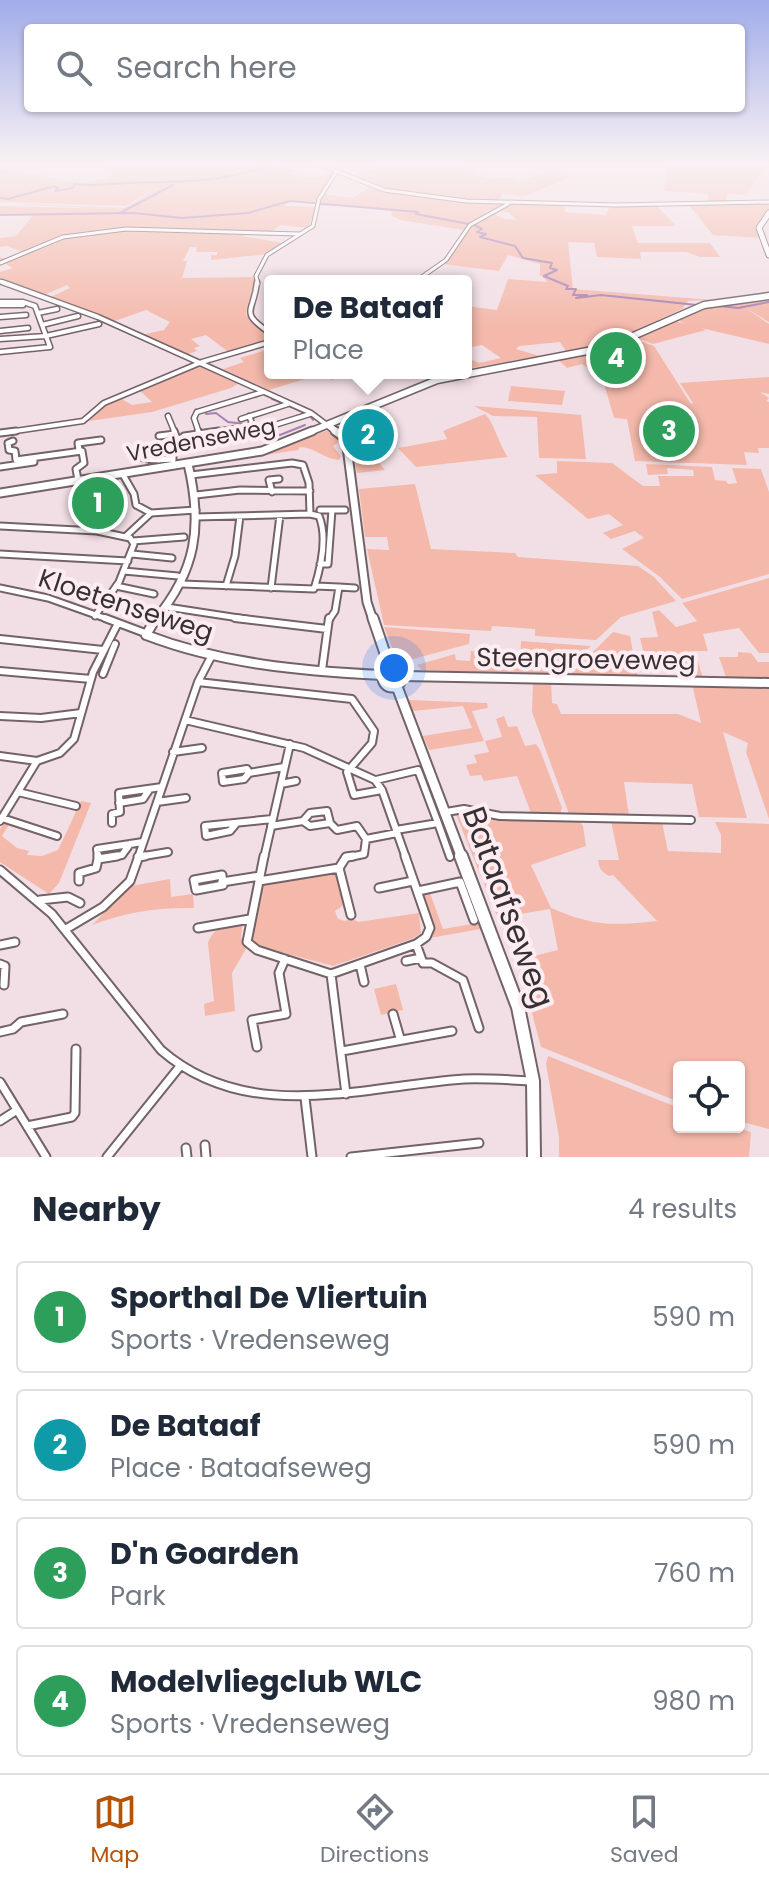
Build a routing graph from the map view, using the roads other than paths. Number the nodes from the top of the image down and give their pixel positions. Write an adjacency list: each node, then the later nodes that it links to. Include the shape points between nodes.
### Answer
1 (315, 219): 4 (street)
2 (480, 219): 7 (street, via 470,224 446,260)
3 (765, 219): 5 (main road, via 759,228)
4 (300, 234): 6 (street, via 126,229 63,237); 19 (street, via 267,255 256,276 249,317)
5 (769, 255)
6 (0, 263)
7 (425, 275)
8 (0, 281): 25 (street)
9 (769, 296): 26 (main road, Vredenseweg, via 704,305 608,347)
10 (0, 303): 12 (street, via 32,304)
11 (57, 309): 12 (street)
12 (38, 313): 17 (street)
13 (26, 315): 15 (street)
14 (78, 316): 17 (street)
15 (0, 317)
16 (99, 324): 21 (street)
17 (42, 325): 21 (street)
18 (28, 328): 20 (street)
19 (264, 328)
20 (0, 331)
21 (46, 336): 22 (street); 24 (street, via 50,346)
22 (0, 339)
23 (264, 344): 25 (street)
24 (0, 352)
25 (202, 362): 28 (street); 40 (street, via 99,406 83,421)
26 (472, 370)
27 (429, 379): 34 (main road, Vredenseweg)
28 (262, 391): 29 (street); 43 (street, via 195,411)
29 (289, 404): 30 (street); 32 (street)
30 (311, 413): 34 (street); 36 (street)
31 (168, 416): 42 (street)
32 (249, 416): 33 (street); 43 (street, via 249,426)
33 (241, 419)
34 (328, 425): 39 (main road); 51 (main road, Vredenseweg, via 277,447)
35 (348, 426): 38 (street)
36 (265, 428)
37 (381, 428): 38 (street)
38 (355, 429): 39 (street)
39 (339, 431): 102 (main road, via 346,439 368,611)
40 (12, 432): 41 (street); 49 (street, via 13,441 8,443)
41 (0, 433)
42 (175, 434): 44 (street); 50 (street, via 180,446 173,451)
43 (199, 434): 45 (street)
44 (159, 436)
45 (184, 436)
46 (101, 440): 47 (street, via 77,440)
47 (79, 450): 49 (street); 56 (street, via 84,463 76,469)
48 (159, 460): 50 (street)
49 (16, 462): 52 (street)
50 (174, 462): 51 (main road, Vredenseweg); 53 (main road, Vredenseweg)
51 (188, 464): 54 (street)
52 (0, 467)
53 (122, 473): 56 (main road, Vredenseweg); 64 (street, via 136,505)
54 (191, 475): 57 (street, via 296,463 305,468); 60 (street)
55 (279, 479): 58 (street, via 269,480)
56 (78, 480): 59 (main road, Vredenseweg)
57 (310, 491): 58 (street); 66 (street)
58 (272, 492): 60 (street)
59 (0, 493)
60 (196, 495): 65 (street)
61 (320, 510): 62 (street)
62 (332, 510): 63 (street); 71 (street)
63 (345, 510)
64 (151, 513): 65 (street); 72 (street)
65 (197, 513): 68 (street); 80 (street)
66 (310, 514): 67 (street); 70 (street, via 322,519)
67 (280, 515): 68 (street); 85 (street)
68 (240, 516): 82 (street)
69 (0, 526): 72 (street)
70 (323, 528): 71 (street); 78 (street)
71 (330, 528): 78 (street, via 328,564)
72 (126, 536): 74 (street)
73 (184, 537): 74 (street)
74 (132, 541): 76 (street)
75 (0, 554): 76 (street)
76 (130, 558): 77 (street); 79 (street)
77 (172, 558)
78 (320, 564): 86 (street)
79 (124, 571): 80 (street); 81 (street)
80 (180, 580): 82 (street); 90 (street)
81 (116, 586): 88 (street); 89 (street)
82 (226, 586): 85 (street)
83 (339, 587): 86 (street); 87 (street); 94 (street)
84 (0, 588): 91 (street, Kloetenseweg)
85 (271, 588): 86 (street)
86 (312, 588)
87 (355, 588)
88 (154, 594)
89 (108, 600): 91 (street); 92 (street)
90 (167, 607): 94 (street); 95 (street)
91 (95, 616): 93 (street, Kloetenseweg)
92 (149, 616)
93 (117, 625): 95 (street, Kloetenseweg); 98 (street)
94 (327, 629): 101 (street)
95 (145, 633): 99 (street, Kloetenseweg)
96 (0, 639): 98 (street)
97 (115, 644): 103 (street)
98 (103, 650): 104 (street)
99 (211, 657): 101 (street, Kloetenseweg); 106 (street)
100 (0, 671): 104 (street)
101 (322, 671): 102 (street, Kloetenseweg)
102 (386, 673): 105 (main road, via 384,683)
103 (103, 674)
104 (91, 679): 108 (street)
105 (399, 680): 107 (street, Steengroeveweg); 128 (main road, Bataafseweg)
106 (198, 682): 110 (street); 117 (street, via 352,699 373,725 374,737)
107 (769, 683)
108 (81, 713): 109 (street); 115 (street, via 68,746)
109 (0, 716)
110 (185, 720): 111 (street); 113 (street)
111 (290, 744): 116 (street); 117 (street)
112 (202, 748): 113 (street)
113 (173, 752): 122 (street)
114 (0, 756): 115 (street)
115 (37, 761): 124 (street)
116 (284, 767): 118 (street); 121 (street)
117 (350, 768): 119 (street); 123 (street, via 354,795)
118 (249, 773)
119 (375, 780): 123 (street); 128 (street, via 418,770)
120 (296, 781): 121 (street)
121 (281, 784): 132 (street)
122 (162, 787): 126 (street); 133 (street, via 119,793 120,812 112,814)
123 (382, 790): 136 (street)
124 (18, 792): 127 (street); 129 (street)
125 (186, 798): 126 (street)
126 (157, 802): 139 (street)
127 (76, 806)
128 (442, 818): 130 (street, via 464,809 500,816); 136 (street); 142 (street); 179 (main road, Bataafseweg, via 509,979)
129 (1, 820): 137 (street)
130 (691, 820)
131 (303, 821): 132 (street); 134 (street, via 310,826); 134 (street, via 310,813 327,811)
132 (272, 822): 135 (street); 145 (street)
133 (112, 823)
134 (330, 823): 138 (street, via 337,830 357,826)
135 (235, 825)
136 (396, 832): 138 (street); 147 (street)
137 (57, 836)
138 (366, 839): 143 (street, via 364,854 346,857)
139 (143, 842): 141 (street); 146 (street, via 130,844 122,855 98,859 96,868 79,873)
140 (168, 852): 141 (street)
141 (138, 857): 157 (street, via 130,881 117,895)
142 (450, 857)
143 (339, 868): 145 (street); 153 (street)
144 (0, 870): 151 (street)
145 (259, 878): 148 (street); 154 (street)
146 (79, 881)
147 (413, 881): 149 (street); 150 (street)
148 (222, 882)
149 (379, 888)
150 (417, 891): 155 (street, via 460,882); 159 (street, via 430,928)
151 (40, 900): 152 (street, via 68,897); 157 (street)
152 (80, 903)
153 (351, 915)
154 (250, 919): 156 (street); 162 (street, via 250,946)
155 (474, 920)
156 (198, 928)
157 (66, 929): 178 (street, via 149,1038)
158 (15, 942): 160 (street)
159 (416, 944): 161 (street); 165 (street)
160 (0, 945)
161 (421, 958): 163 (street); 171 (street, via 463,980)
162 (285, 959): 166 (street); 175 (street, via 279,973 286,1014 252,1020)
163 (406, 961)
164 (0, 964): 168 (street, via 5,966)
165 (360, 964): 166 (street); 167 (street)
166 (331, 974): 177 (street)
167 (364, 982)
168 (4, 985)
169 (63, 1014): 173 (street)
170 (393, 1014): 174 (street)
171 (479, 1028)
172 (452, 1031): 174 (street)
173 (0, 1032)
174 (400, 1038): 177 (street)
175 (257, 1047)
176 (76, 1049): 185 (street, via 75,1113)
177 (342, 1051): 181 (street)
178 (181, 1065): 182 (street, via 237,1089); 190 (street)
179 (533, 1081): 181 (street, via 466,1079); 194 (main road, Bataafseweg)
180 (0, 1082): 183 (street)
181 (346, 1094): 182 (street)
182 (305, 1098): 192 (street)
183 (17, 1110): 184 (street); 185 (street)
184 (0, 1121)
185 (27, 1126): 189 (street)
186 (479, 1143): 188 (street)
187 (205, 1145): 191 (street)
188 (449, 1152): 193 (street)
189 (46, 1157)
190 (107, 1157)
191 (206, 1157)
192 (312, 1157)
193 (351, 1157)
194 (534, 1157)

